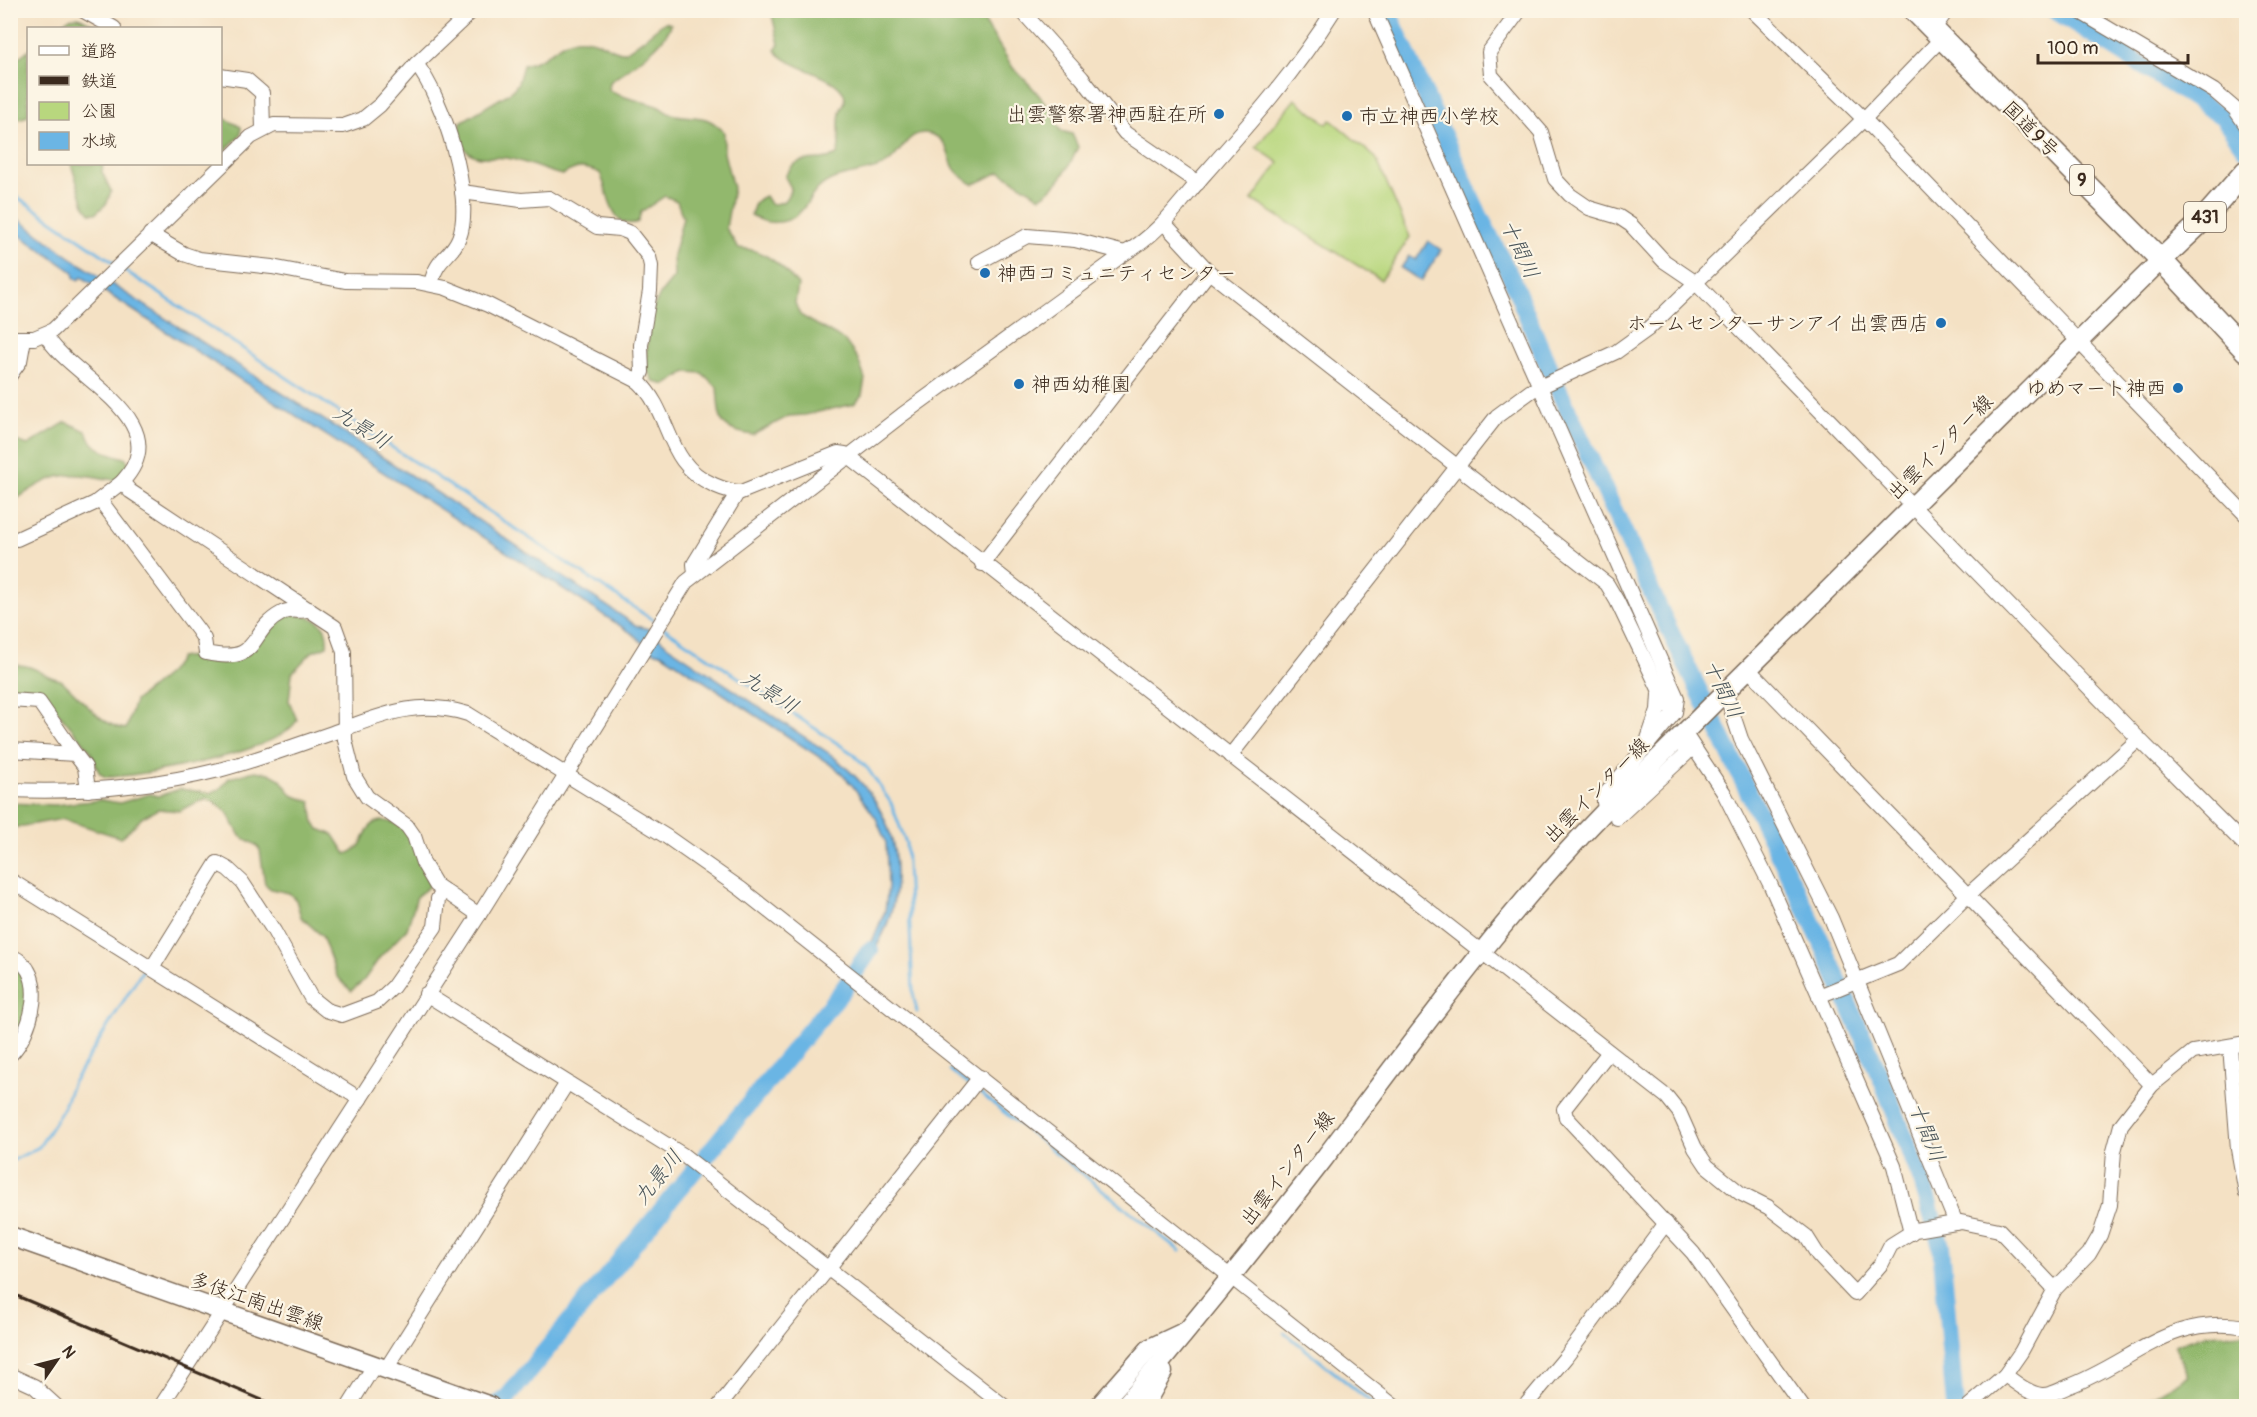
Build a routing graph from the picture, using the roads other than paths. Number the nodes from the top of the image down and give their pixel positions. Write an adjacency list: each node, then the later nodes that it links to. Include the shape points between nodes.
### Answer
1 (82, 10): 11 (street)
2 (473, 10): 13 (street)
3 (1021, 10): 21 (street, via 1125,133)
4 (1334, 10): 21 (street, via 1282,87)
5 (1374, 10): 37 (street)
6 (1752, 10): 15 (street)
7 (1914, 10): 12 (highway, 国道9号 / 9)
8 (1947, 10): 12 (street)
9 (1519, 11): 29 (street, via 1489,52 1491,75 1541,132 1555,179 1569,195 1589,208 1619,217 1664,261)
10 (2079, 11): 16 (street, via 2214,91)
11 (112, 27)
12 (1937, 34): 15 (street); 26 (highway, 国道9号 / 9)
13 (416, 64): 17 (street, via 372,113 354,123 274,125); 22 (street, via 445,121)
14 (222, 75): 17 (street, via 247,80 261,93)
15 (1864, 119): 29 (street); 33 (street)
16 (2247, 125)
17 (263, 129): 18 (street)
18 (222, 163)
19 (220, 165): 24 (street)
20 (2246, 171): 26 (highway, 431)
21 (1198, 183): 23 (street)
22 (462, 192): 30 (street, via 459,239 437,265); 36 (street, via 527,200 549,198 597,227 630,233 649,257 651,266)
23 (1164, 223): 25 (street); 28 (street)
24 (150, 234): 30 (street, via 199,259 345,281); 31 (street)
25 (1125, 253): 27 (street, via 1075,240 1027,236); 38 (street)
26 (2161, 260): 33 (main road, 出雲インター線); 34 (highway, 国道9号 / 9)
27 (979, 262)
28 (1209, 272): 39 (street); 46 (street)
29 (1695, 282): 37 (street, via 1648,329 1616,352); 43 (street)
30 (431, 284): 36 (street, via 488,305)
31 (46, 335): 32 (street); 40 (street, via 57,350 117,402 128,418 135,433 136,449)
32 (17, 339): 35 (street, via 20,361)
33 (2079, 340): 43 (main road, 出雲インター線); 44 (street)
34 (2247, 351)
35 (10, 375)
36 (638, 381): 41 (street, via 655,404 689,471 705,482)
37 (1540, 387): 39 (street, via 1497,416); 58 (street, via 1677,698 1675,712)
38 (849, 457): 41 (street, via 838,453); 46 (street); 47 (street)
39 (1456, 467): 50 (street, via 1606,584); 60 (street)
40 (122, 482): 42 (street); 48 (street)
41 (738, 492): 47 (street, via 694,564)
42 (100, 500): 45 (street); 48 (street, via 198,630 206,653 226,657 240,654 281,613)
43 (1913, 506): 49 (main road, 出雲インター線); 56 (street)
44 (2247, 515)
45 (17, 539)
46 (982, 564): 60 (street)
47 (695, 574): 61 (street, via 657,626)
48 (309, 609): 54 (street, via 332,622 342,641)
49 (1750, 671): 51 (main road, 出雲インター線); 69 (street)
50 (1659, 689): 53 (street); 58 (street, via 1658,710)
51 (1723, 696): 55 (main road, 出雲インター線); 74 (street, via 1831,918)
52 (10, 700): 59 (street, via 39,702)
53 (1667, 706)
54 (344, 729): 61 (street, via 401,709 455,710 479,719); 63 (street, via 217,770 164,782); 68 (street, via 354,776 367,797 407,826 430,876)
55 (1687, 736): 65 (street, via 1686,754); 71 (main road, 出雲インター線, via 1566,851); 76 (street, via 1724,793)
56 (2139, 739): 66 (street); 69 (street)
57 (10, 750): 59 (street)
58 (1643, 750): 64 (street, via 1604,796)
59 (75, 754): 63 (street, via 85,767)
60 (1230, 756): 71 (street)
61 (566, 772): 70 (street); 81 (street, via 705,863)
62 (10, 790): 63 (street)
63 (88, 790)
64 (1604, 803)
65 (1617, 818)
66 (2247, 846)
67 (10, 880): 73 (street)
68 (443, 890): 70 (street); 73 (street, via 435,927 409,967 377,1002 346,1014 326,1010 311,999 242,882 217,863)
69 (1967, 896): 74 (street, via 1898,964); 83 (street)
70 (479, 915): 75 (street)
71 (1480, 950): 79 (street); 91 (main road, 出雲インター線)
72 (10, 956): 80 (street, via 28,970 34,991 27,1032)
73 (152, 968): 84 (street)
74 (1856, 980): 76 (street); 87 (street)
75 (426, 994): 82 (street); 84 (street)
76 (1822, 995): 88 (street, via 1894,1166)
77 (2247, 1043): 78 (street)
78 (2230, 1046): 83 (street, via 2193,1052); 85 (street, via 2238,1149)
79 (1609, 1052): 86 (street, via 1564,1109 1573,1125); 88 (street, via 1667,1097 1707,1166 1806,1236 1818,1255 1855,1294 1882,1263 1891,1245)
80 (10, 1055)
81 (980, 1077): 90 (street); 91 (street)
82 (567, 1083): 90 (street, via 688,1160); 96 (street)
83 (2152, 1085): 92 (street, via 2121,1125 2114,1151 2110,1204 2100,1235 2089,1254)
84 (360, 1099): 93 (street)
85 (2247, 1193)
86 (1666, 1222): 110 (street); 111 (street, via 1693,1253)
87 (1954, 1223): 88 (street); 92 (street, via 1999,1230)
88 (1913, 1231)
89 (10, 1236): 93 (main road, 多伎江南出雲線)
90 (829, 1270): 104 (street); 105 (street)
91 (1233, 1276): 95 (main road, 出雲インター線); 109 (street)
92 (2055, 1289): 98 (street)
93 (222, 1313): 96 (main road, 多伎江南出雲線); 102 (street)
94 (2247, 1328): 98 (street, via 2221,1323 2162,1335 2090,1378 2044,1396)
95 (1184, 1336): 106 (main road, via 1150,1348); 107 (main road, 出雲インター線); 108 (main road)
96 (380, 1368): 100 (main road, 多伎江南出雲線); 103 (street)
97 (10, 1375): 101 (street, via 34,1386)
98 (2005, 1375): 99 (street)
99 (1972, 1404)
100 (488, 1406)
101 (56, 1407)
102 (161, 1407)
103 (349, 1407)
104 (719, 1407)
105 (1004, 1407)
106 (1099, 1407)
107 (1124, 1407)
108 (1144, 1407)
109 (1394, 1407)
110 (1525, 1407)
111 (1802, 1407)

